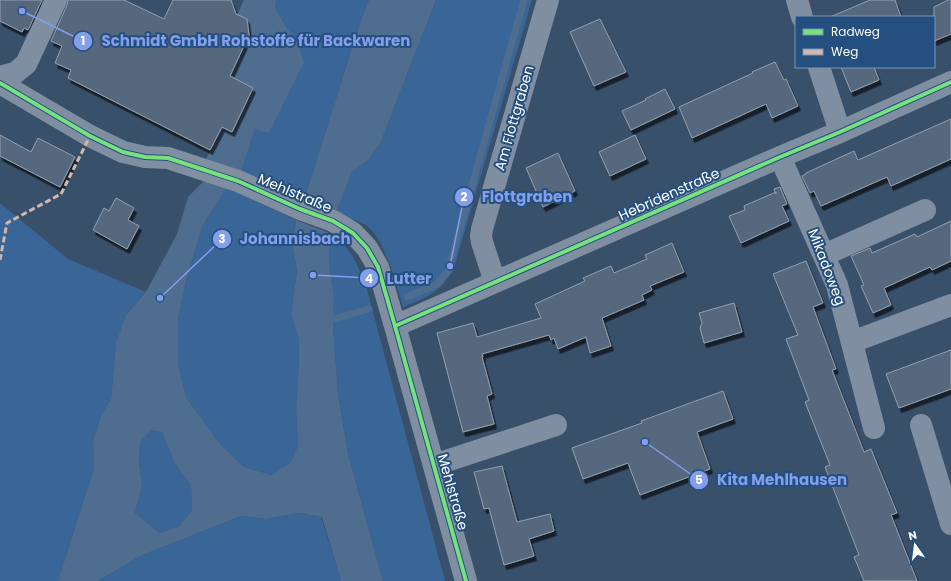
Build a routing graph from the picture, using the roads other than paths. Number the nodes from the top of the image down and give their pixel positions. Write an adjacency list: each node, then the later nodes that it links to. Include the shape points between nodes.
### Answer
1 (56, 0): 6 (street, via 26,64 15,73)
2 (548, 0): 13 (street, Am Flottgraben, via 482,229 482,242)
3 (797, 0): 4 (street)
4 (802, 16)
5 (819, 68): 9 (street)
6 (0, 77)
7 (951, 82): 9 (street, Hebridenstraße)
8 (0, 83): 15 (street, Mehlstraße, via 90,136 123,152 145,157 168,158 238,181 333,221 353,233 367,248 378,267)
9 (840, 132): 10 (street, Hebridenstraße)
10 (780, 157): 12 (street, Mikadoweg); 13 (street, Hebridenstraße)
11 (925, 210): 12 (street)
12 (824, 255): 16 (street, Mikadoweg, via 837,285)
13 (495, 282): 15 (street, Hebridenstraße)
14 (951, 305): 16 (street)
15 (395, 326): 20 (street, Mehlstraße)
16 (852, 342): 19 (street, Mikadoweg)
17 (556, 425): 20 (street)
18 (921, 425): 21 (street)
19 (874, 428)
20 (434, 465): 22 (street, Mehlstraße)
21 (951, 524)
22 (466, 581)

